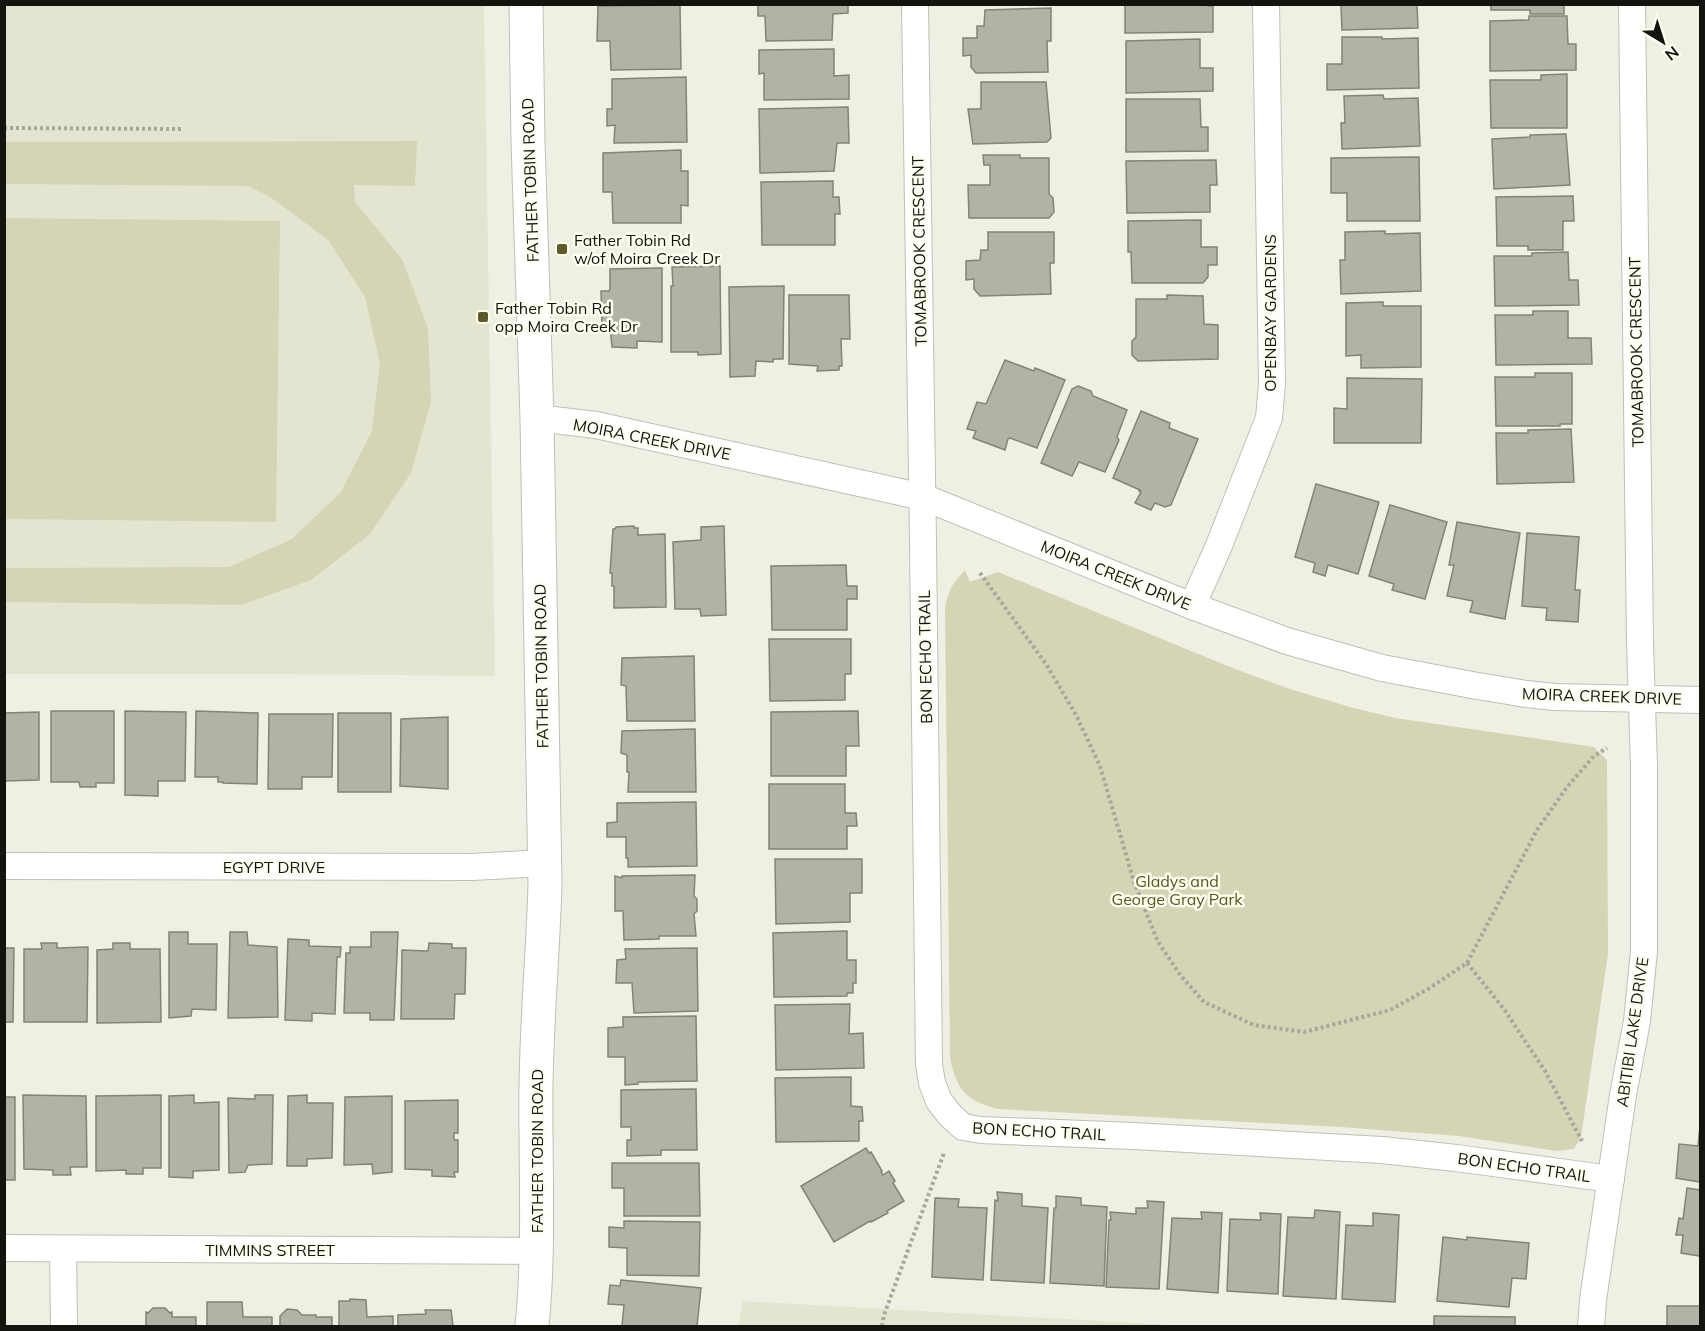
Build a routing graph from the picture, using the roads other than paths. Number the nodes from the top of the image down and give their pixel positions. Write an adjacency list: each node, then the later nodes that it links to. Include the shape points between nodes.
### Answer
1 (526, 4): 5 (street, FATHER TOBIN ROAD)
2 (915, 4): 6 (street, TOMABROOK CRESCENT)
3 (1266, 4): 7 (street, OPENBAY GARDENS, via 1272,384 1269,418)
4 (1632, 4): 8 (street, TOMABROOK CRESCENT)
5 (537, 418): 6 (street, MOIRA CREEK DRIVE, via 596,424); 10 (street, FATHER TOBIN ROAD)
6 (923, 497): 7 (street, MOIRA CREEK DRIVE); 12 (street, BON ECHO TRAIL, via 929,1064 939,1101 950,1115 963,1126 981,1130 1382,1150)
7 (1192, 606): 8 (street, MOIRA CREEK DRIVE, via 1335,656 1423,677 1536,695)
8 (1642, 699): 9 (street, MOIRA CREEK DRIVE); 12 (street, ABITIBI LAKE DRIVE, via 1644,951)
9 (1701, 700)
10 (544, 863): 11 (street, EGYPT DRIVE, via 472,867); 15 (street, FATHER TOBIN ROAD, via 536,1083)
11 (4, 866)
12 (1611, 1179): 18 (street, ABITIBI LAKE DRIVE)
13 (4, 1248): 14 (street, TIMMINS STREET)
14 (63, 1249): 15 (street, TIMMINS STREET); 16 (street)
15 (536, 1251): 17 (street, FATHER TOBIN ROAD)
16 (64, 1326)
17 (532, 1326)
18 (1591, 1326)

